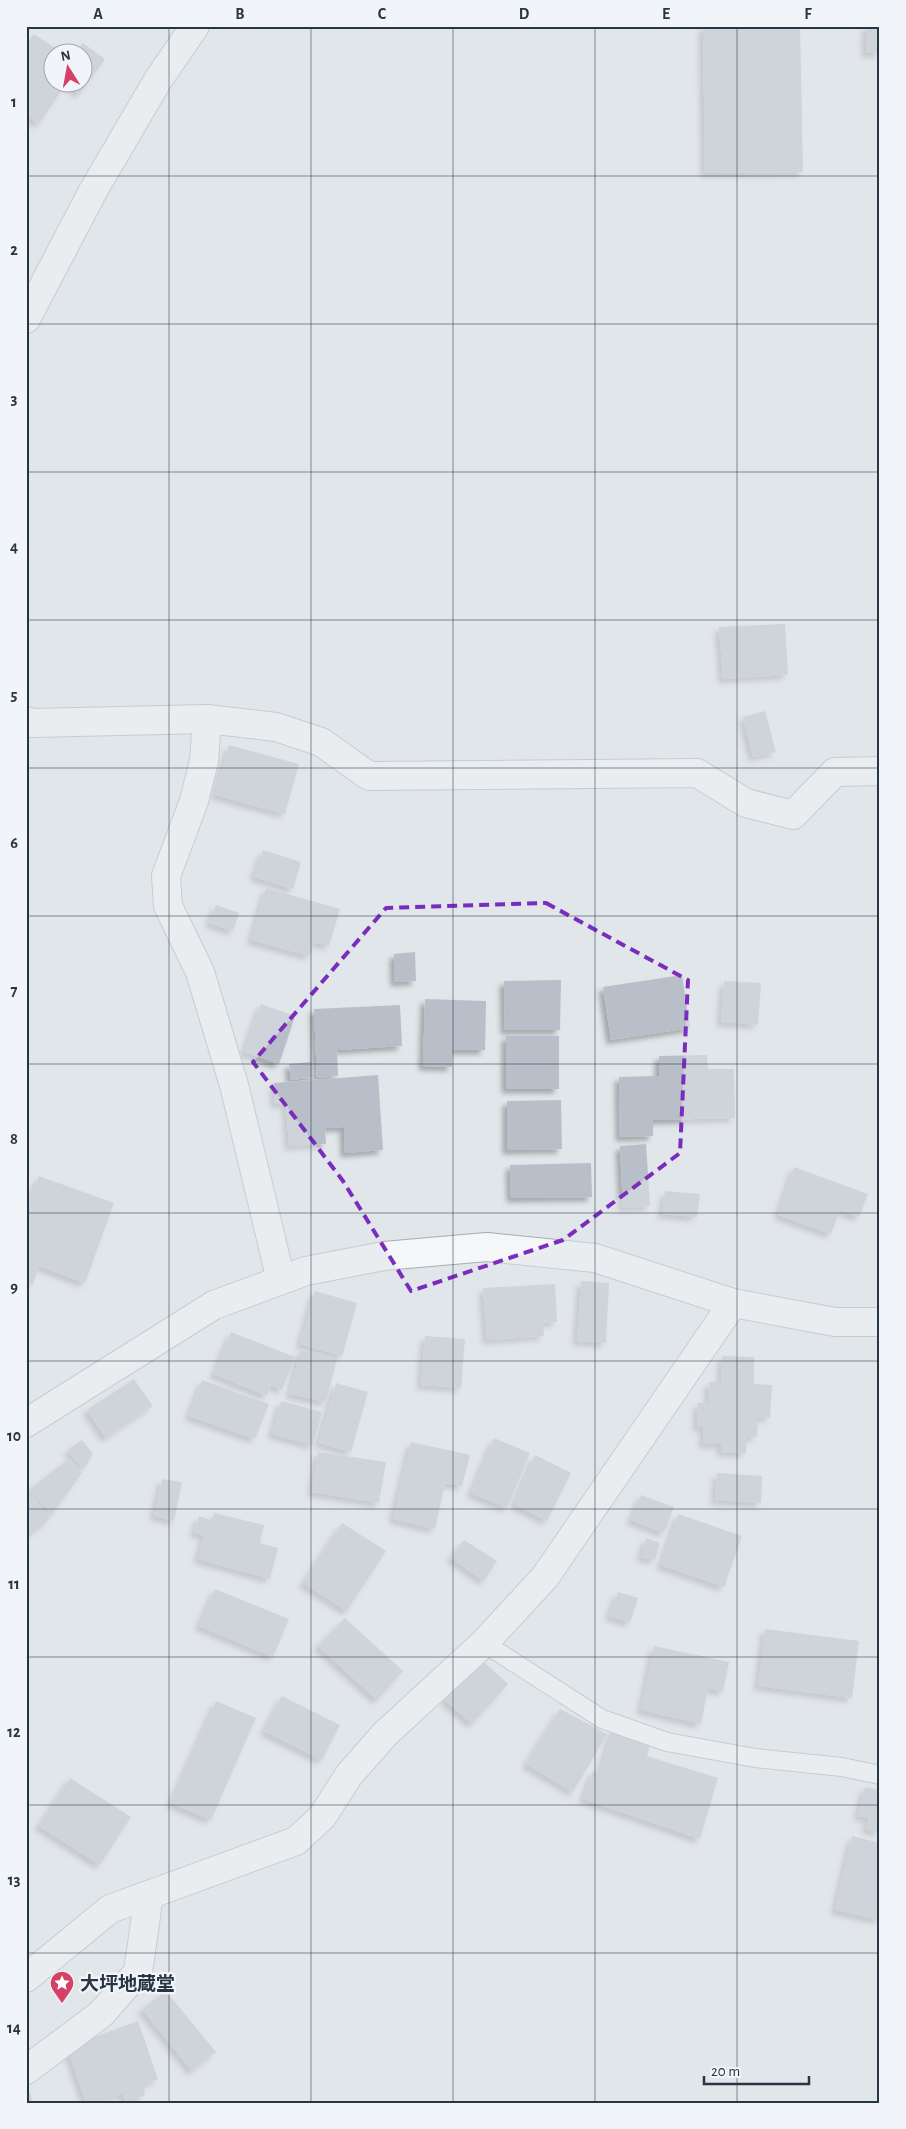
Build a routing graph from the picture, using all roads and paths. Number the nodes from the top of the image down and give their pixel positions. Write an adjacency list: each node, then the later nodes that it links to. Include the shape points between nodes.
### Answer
1 (195, 26): 2 (street, via 158,80 93,191)
2 (26, 319)
3 (207, 719): 4 (street, via 33,723); 5 (street, via 276,727 321,742 369,776 697,773 746,803 793,815 835,772); 6 (street, via 204,761 194,801 166,876 168,906 200,972 234,1085)
4 (26, 720)
5 (880, 771)
6 (281, 1280): 7 (street, via 306,1271 384,1256 487,1247 595,1258); 9 (street, via 214,1305)
7 (733, 1303): 8 (street, via 835,1322); 10 (street, via 545,1577)
8 (880, 1322)
9 (26, 1423)
10 (484, 1643): 11 (lane, via 602,1719 667,1742); 12 (street, via 385,1734 349,1775 322,1817 296,1841)
11 (880, 1775)
12 (148, 1895): 13 (street, via 110,1909); 14 (street, via 138,1972 101,2014)
13 (26, 1978)
14 (26, 2070)

